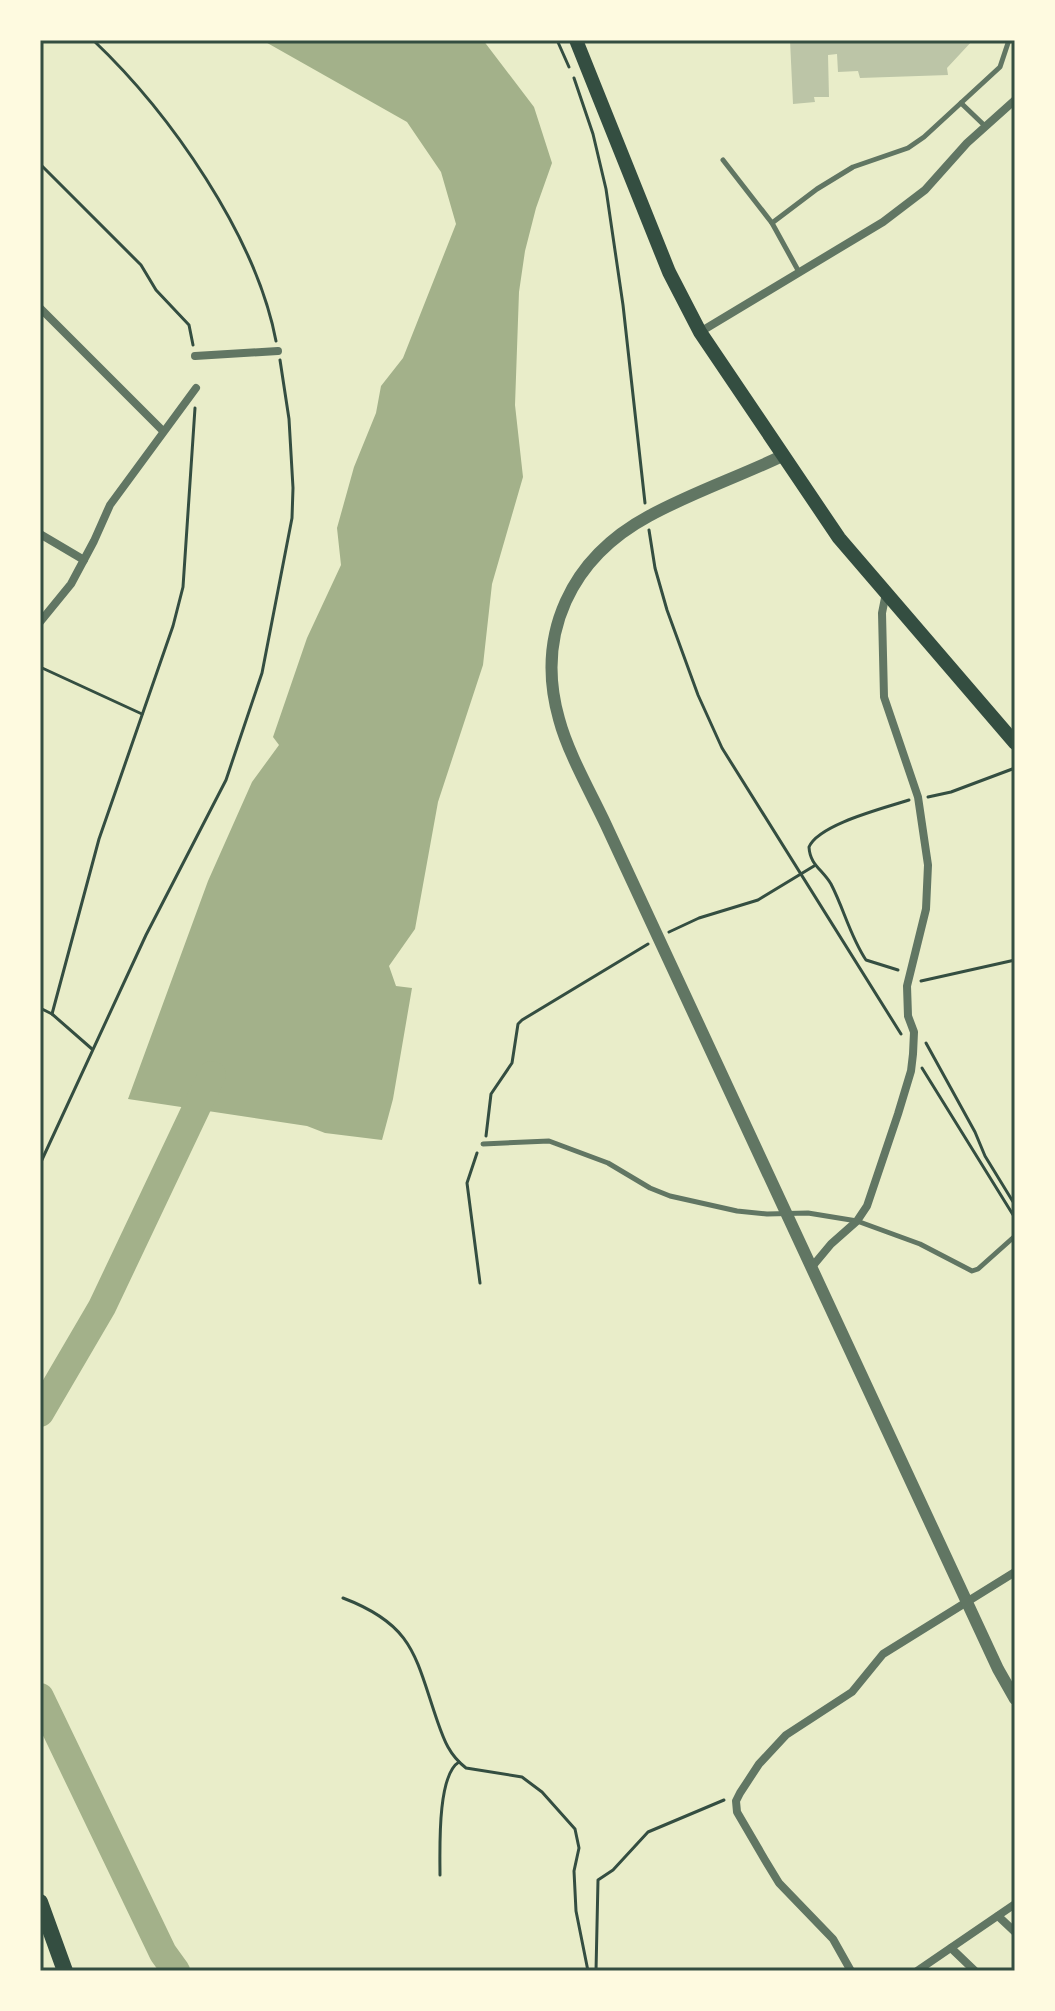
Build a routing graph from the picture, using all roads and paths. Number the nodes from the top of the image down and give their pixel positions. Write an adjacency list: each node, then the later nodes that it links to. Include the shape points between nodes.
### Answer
1 (93, 40): 14 (path, via 161,115 234,228 258,277)
2 (557, 40): 19 (path, via 593,134 606,189)
3 (576, 40): 13 (main road, via 669,272)
4 (1009, 40): 6 (lane, via 1000,67)
5 (1015, 101): 7 (street)
6 (961, 103): 7 (lane); 10 (lane, via 908,148 853,167)
7 (985, 127): 11 (street, via 925,190)
8 (723, 160): 10 (lane)
9 (40, 164): 15 (path, via 141,265 189,325)
10 (772, 223): 11 (lane)
11 (799, 272): 13 (street)
12 (40, 308): 17 (street)
13 (700, 332): 18 (main road)
14 (278, 351): 15 (street); 37 (path, via 289,419 292,503 262,673 226,780)
15 (195, 356)
16 (196, 388): 17 (street); 25 (path, via 183,587)
17 (163, 431): 21 (street, via 110,505)
18 (782, 456): 19 (street); 22 (main road, via 839,538)
19 (647, 517): 30 (path, via 655,568 698,695 722,748); 31 (street, via 589,562 558,617 550,659 559,722)
20 (40, 534): 21 (street)
21 (84, 560): 23 (street, via 65,594)
22 (886, 592): 26 (main road); 28 (street, via 884,697)
23 (40, 622)
24 (40, 667): 25 (path)
25 (143, 714): 35 (path, via 99,839)
26 (1015, 743)
27 (1015, 768): 28 (path, via 951,792)
28 (918, 797): 29 (path, via 845,821 815,837 809,847); 33 (street, via 927,894)
29 (814, 866): 30 (path); 33 (path, via 831,885 866,960 890,966)
30 (801, 873): 31 (path, via 758,900); 38 (path)
31 (657, 938): 39 (path, via 518,1024 512,1063 491,1094); 42 (street)
32 (1015, 960): 33 (path, via 922,981)
33 (908, 979): 36 (street, via 907,1008)
34 (40, 1008): 35 (path)
35 (52, 1014): 37 (path)
36 (914, 1032): 38 (street); 41 (path, via 935,1057)
37 (92, 1049): 40 (path)
38 (913, 1054): 43 (path); 44 (street, via 898,1114)
39 (483, 1144): 42 (lane, via 549,1141 608,1163 670,1196 728,1210); 47 (path, via 467,1183)
40 (40, 1164)
41 (1015, 1205)
42 (785, 1214): 44 (lane); 46 (street)
43 (1015, 1218)
44 (857, 1221): 45 (lane, via 920,1244 972,1271); 46 (street)
45 (1015, 1236)
46 (811, 1269): 50 (street)
47 (480, 1283)
48 (1015, 1572): 50 (street)
49 (343, 1598): 52 (path, via 390,1622 410,1645 446,1744)
50 (968, 1603): 51 (street); 53 (street, via 883,1654 852,1692 786,1735 759,1764)
51 (1015, 1699)
52 (459, 1762): 54 (path, via 449,1772 445,1794); 61 (path, via 466,1768 522,1777 575,1829 576,1911)
53 (736, 1801): 62 (path, via 725,1800 648,1832 598,1880); 63 (street, via 737,1812 779,1883 833,1939)
54 (440, 1875)
55 (40, 1902): 60 (highway)
56 (1015, 1904): 57 (street)
57 (998, 1916): 58 (street); 59 (street)
58 (1015, 1932)
59 (951, 1948): 64 (street); 65 (street)
60 (65, 1971)
61 (588, 1971)
62 (596, 1971)
63 (851, 1971)
64 (917, 1971)
65 (975, 1971)

